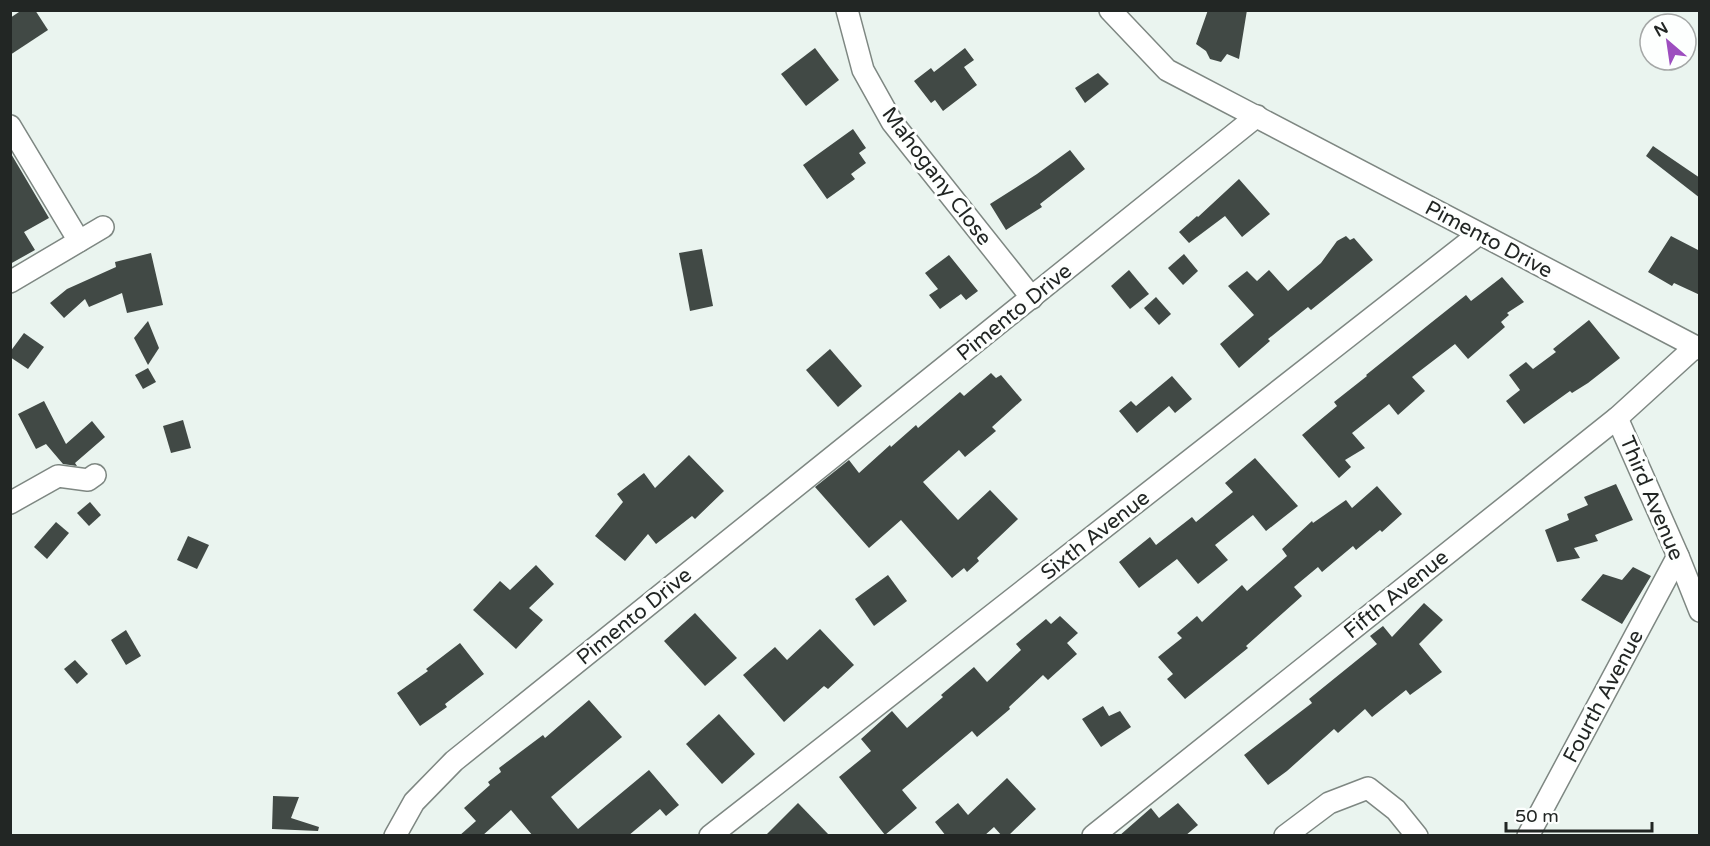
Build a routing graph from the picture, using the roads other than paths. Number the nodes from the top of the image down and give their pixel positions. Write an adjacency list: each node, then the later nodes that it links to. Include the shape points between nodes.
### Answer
1 (847, 10): 9 (street, Mahogany Close, via 863,70 892,122)
2 (1110, 10): 3 (street, via 1167,70)
3 (1257, 116): 6 (street, Pimento Drive); 9 (street, Pimento Drive)
4 (10, 126): 7 (street)
5 (102, 227): 7 (street)
6 (1479, 234): 10 (street, Pimento Drive); 17 (street, Sixth Avenue)
7 (79, 241): 8 (street)
8 (10, 282)
9 (1032, 298): 16 (street, Pimento Drive, via 454,760 414,802)
10 (1697, 348): 11 (street, Fifth Avenue)
11 (1617, 418): 14 (street, Third Avenue); 18 (street, Fifth Avenue)
12 (95, 476): 13 (street, via 88,480 58,476)
13 (10, 503)
14 (1678, 556): 15 (street, Third Avenue); 21 (street, Fourth Avenue)
15 (1700, 611)
16 (396, 836)
17 (710, 836)
18 (1093, 836)
19 (1285, 836): 20 (street, via 1329,802 1368,788 1396,810)
20 (1417, 836)
21 (1528, 836)

